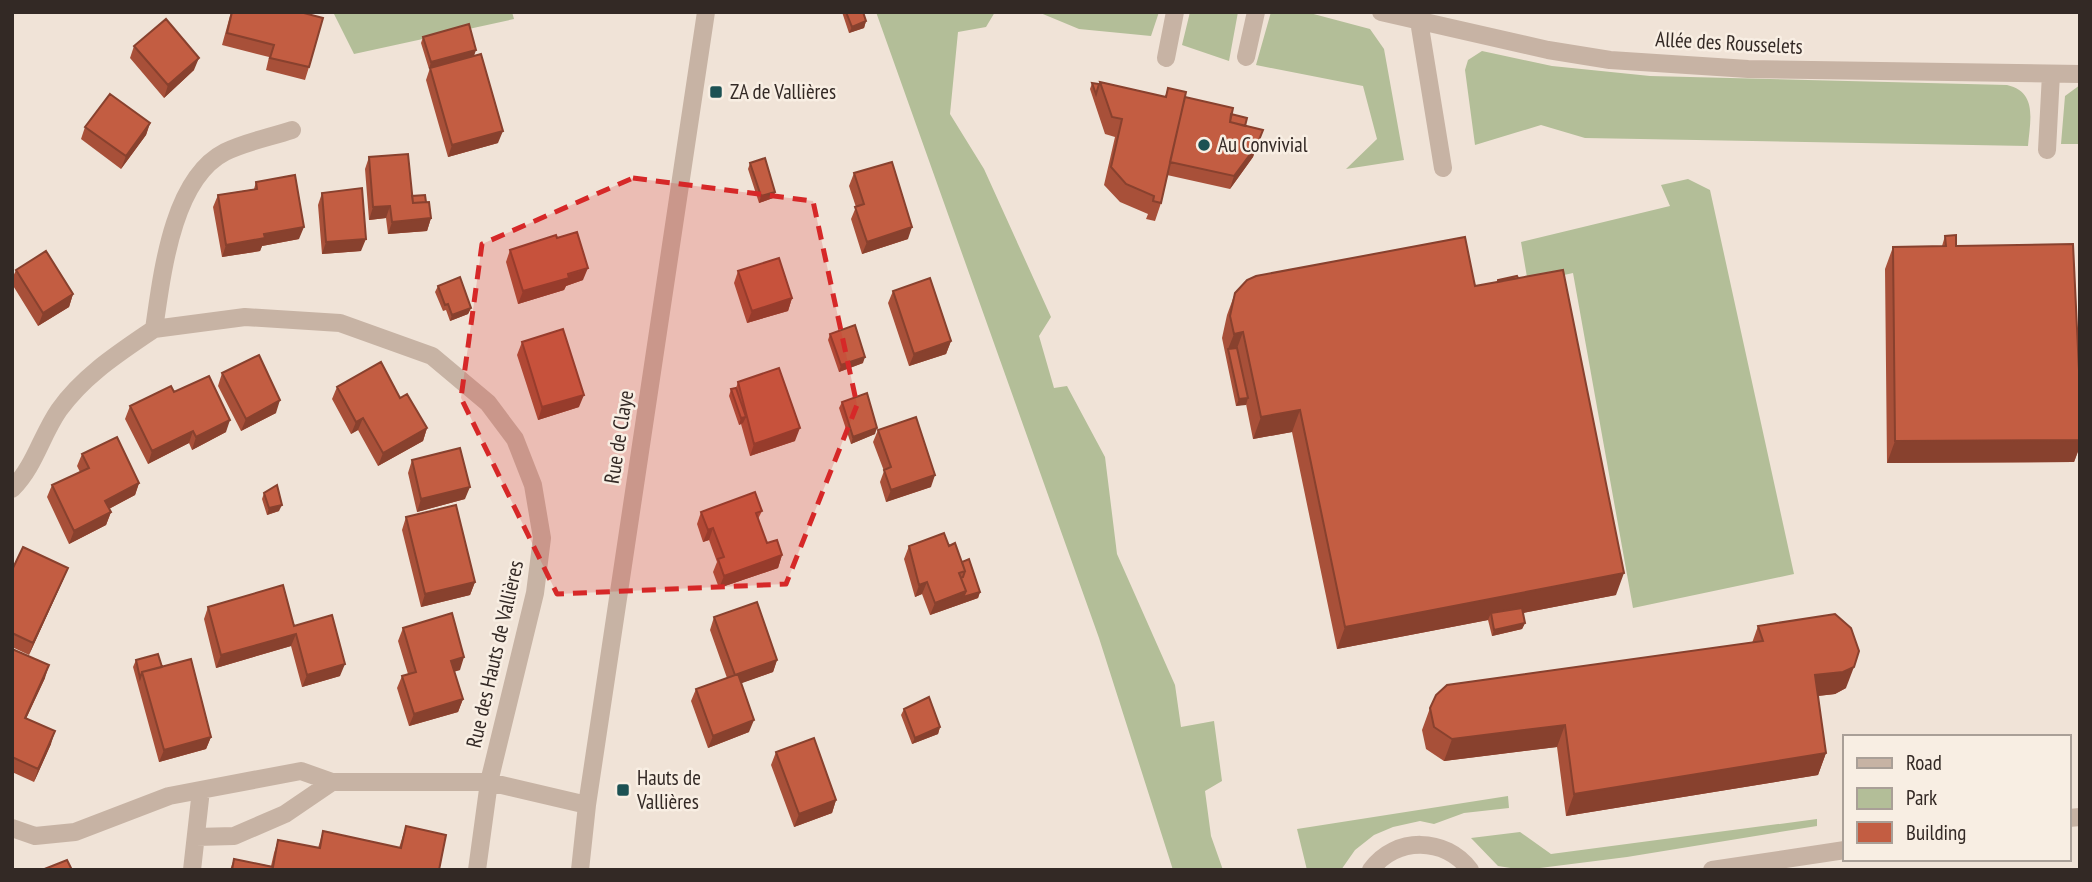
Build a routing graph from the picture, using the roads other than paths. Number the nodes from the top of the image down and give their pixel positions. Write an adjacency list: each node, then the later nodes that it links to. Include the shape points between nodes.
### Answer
1 (706, 12): 18 (street, Rue de Claye)
2 (1175, 12): 7 (street)
3 (1256, 12): 6 (street)
4 (1381, 12): 5 (street, Allée des Rousselets)
5 (1419, 21): 8 (street, Allée des Rousselets, via 1610,60 1748,69); 12 (street)
6 (1246, 57)
7 (1166, 58)
8 (2051, 74): 9 (street, Allée des Rousselets); 11 (street)
9 (2080, 74)
10 (292, 131): 13 (street, via 224,152 191,181 164,263)
11 (2047, 150)
12 (1443, 168)
13 (154, 329): 14 (street, via 91,373 58,411 26,475); 16 (street, Rue des Hauts de Vallières, via 246,317 340,323 432,356 488,403 515,439 533,485 542,538 535,593)
14 (12, 489)
15 (332, 782): 16 (street); 17 (street, via 302,771); 20 (street, via 285,814 234,836)
16 (489, 782): 18 (street); 23 (street, Rue des Hauts de Vallières)
17 (201, 790): 19 (street, via 169,796 75,832 35,836); 20 (street)
18 (587, 805): 24 (street, Rue de Claye)
19 (12, 828)
20 (196, 837): 22 (street)
21 (1843, 850): 27 (street)
22 (192, 870)
23 (477, 870)
24 (580, 870)
25 (1371, 870): 26 (street, via 1392,850 1412,844 1450,851)
26 (1470, 870)
27 (1712, 870)

